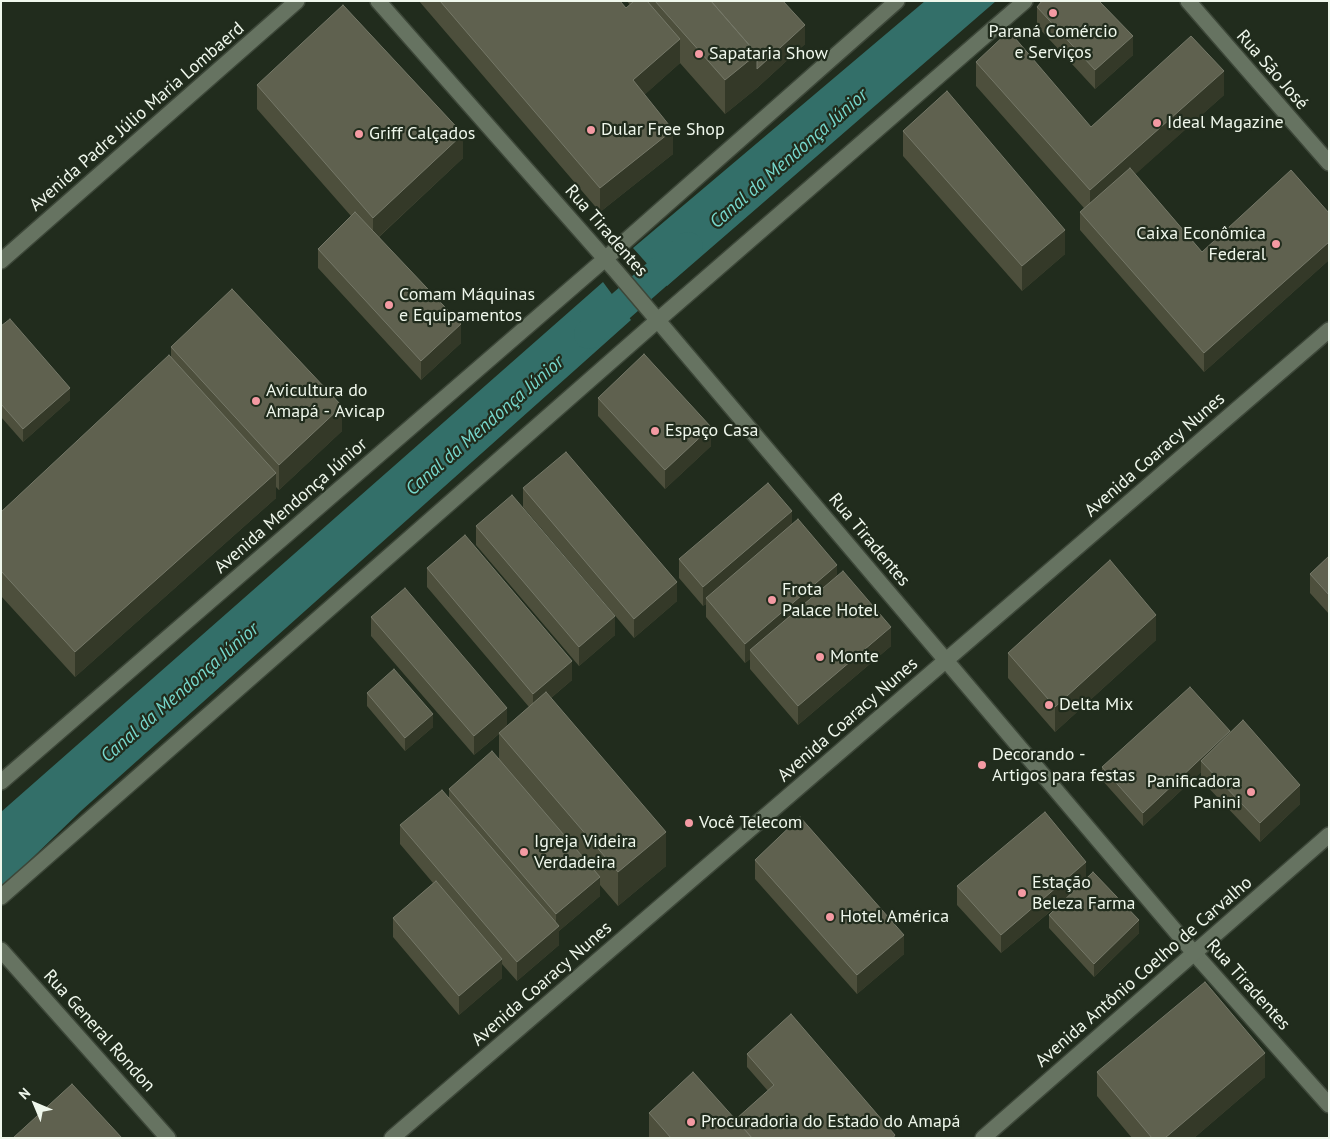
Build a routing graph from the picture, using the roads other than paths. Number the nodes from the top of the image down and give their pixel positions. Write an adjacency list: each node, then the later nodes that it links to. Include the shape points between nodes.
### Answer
1 (297, 1): 7 (street, Avenida Padre Júlio Maria Lombaerd)
2 (378, 1): 8 (street, Rua Tiradentes)
3 (897, 1): 8 (street, Avenida Mendonça Júnior)
4 (1025, 1): 9 (street)
5 (1188, 1): 6 (street, Rua São José)
6 (1329, 163)
7 (1, 261)
8 (610, 264): 9 (street, Rua Tiradentes); 12 (street, Avenida Mendonça Júnior)
9 (658, 320): 11 (street, Rua Tiradentes); 14 (street)
10 (1329, 330): 11 (street, Avenida Coaracy Nunes)
11 (946, 660): 16 (street, Rua Tiradentes); 19 (street, Avenida Coaracy Nunes)
12 (1, 782)
13 (1329, 835): 16 (street, Avenida Antônio Coelho de Carvalho)
14 (1, 897)
15 (1, 950): 18 (street, Rua General Rondon)
16 (1194, 953): 17 (street, Rua Tiradentes); 20 (street, Avenida Antônio Coelho de Carvalho)
17 (1329, 1105)
18 (168, 1138)
19 (392, 1138)
20 (984, 1138)

